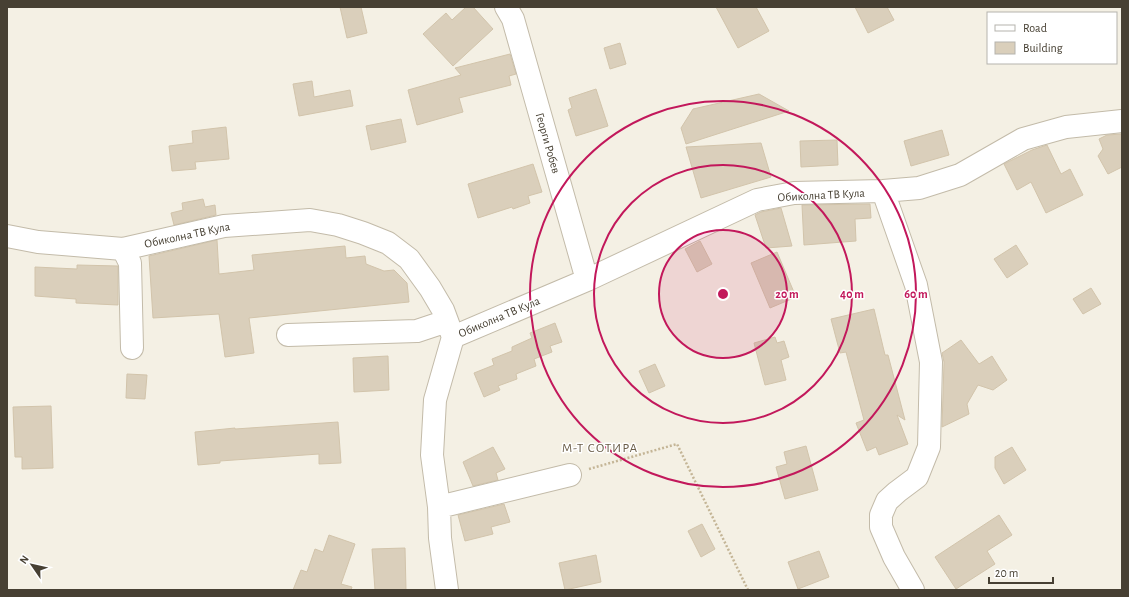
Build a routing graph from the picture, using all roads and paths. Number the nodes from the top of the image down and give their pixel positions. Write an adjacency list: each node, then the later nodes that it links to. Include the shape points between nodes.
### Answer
1 (506, 7): 6 (street, Георги Робев, via 512,19)
2 (1122, 120): 3 (street, Обиколна ТВ Кула, via 1066,127 1023,139 960,175 919,188)
3 (883, 191): 6 (street, Обиколна ТВ Кула, via 794,194 757,200); 14 (street, via 916,285 931,362 929,447 917,477 887,502 881,515 881,527)
4 (7, 236): 5 (street, Обиколна ТВ Кула, via 38,242)
5 (123, 249): 7 (street, Обиколна ТВ Кула, via 224,226 310,220 338,225 388,243 409,259 443,310); 9 (street, via 130,264)
6 (587, 280): 7 (street, Обиколна ТВ Кула)
7 (450, 329): 8 (street); 11 (street, via 435,400 432,455)
8 (288, 336)
9 (132, 348)
10 (570, 475): 11 (street); 13 (path, via 677,444)
11 (439, 507): 12 (street)
12 (447, 590)
13 (748, 590)
14 (913, 590)

